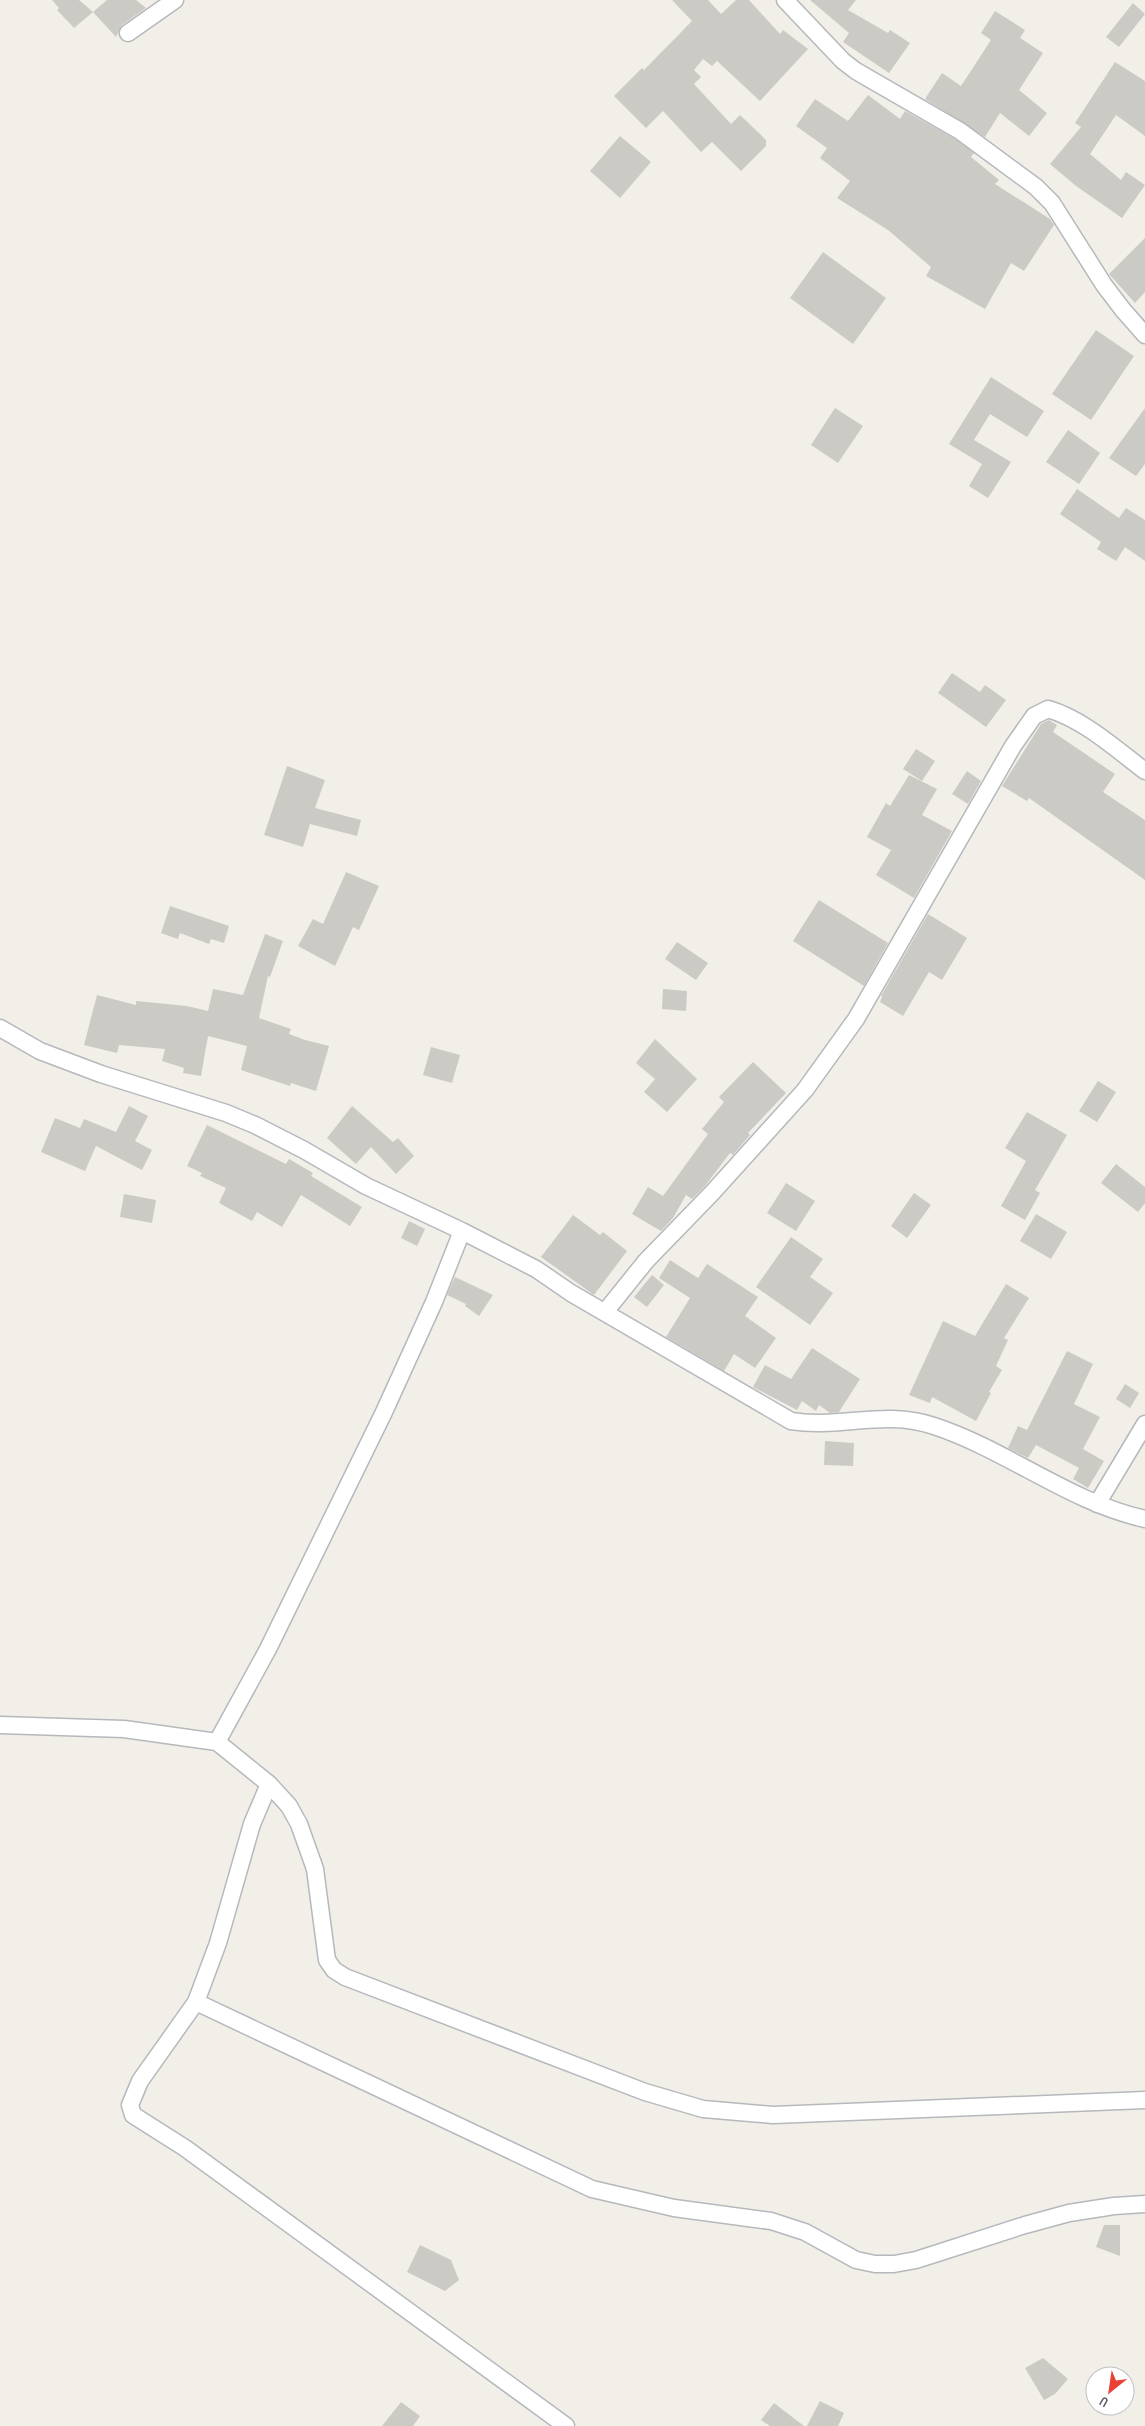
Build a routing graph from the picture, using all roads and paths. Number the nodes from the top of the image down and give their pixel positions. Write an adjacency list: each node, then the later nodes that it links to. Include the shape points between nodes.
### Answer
1 (175, 0): 3 (street)
2 (792, 2): 4 (street, via 843,61 856,71 960,132 1036,187 1052,203 1104,284)
3 (128, 33)
4 (1145, 335)
5 (1145, 771): 8 (street, via 1059,712 1048,709 1034,716 1013,746 856,1019 830,1056 805,1090 646,1261)
6 (0, 1028): 7 (street, via 40,1051 66,1061 255,1125 366,1186)
7 (462, 1231): 8 (street, via 536,1269); 13 (street, via 384,1412 268,1649)
8 (605, 1312): 10 (street, via 791,1422 813,1425 881,1418 932,1425 975,1442)
9 (1145, 1424): 10 (street)
10 (1097, 1504): 11 (street)
11 (1145, 1519)
12 (0, 1724): 13 (street, via 124,1729)
13 (217, 1742): 14 (street)
14 (269, 1784): 15 (street, via 252,1824 221,1936); 16 (street, via 289,1806 309,1848 315,1869 323,1942 327,1960 334,1970 344,1977 645,2092 703,2109 773,2115)
15 (196, 2002): 17 (street, via 592,2189 674,2208 771,2221 805,2232 856,2260 875,2264 916,2260 1069,2213); 18 (street, via 140,2080 130,2105 133,2115 185,2148)
16 (1145, 2100)
17 (1145, 2204)
18 (566, 2426)

